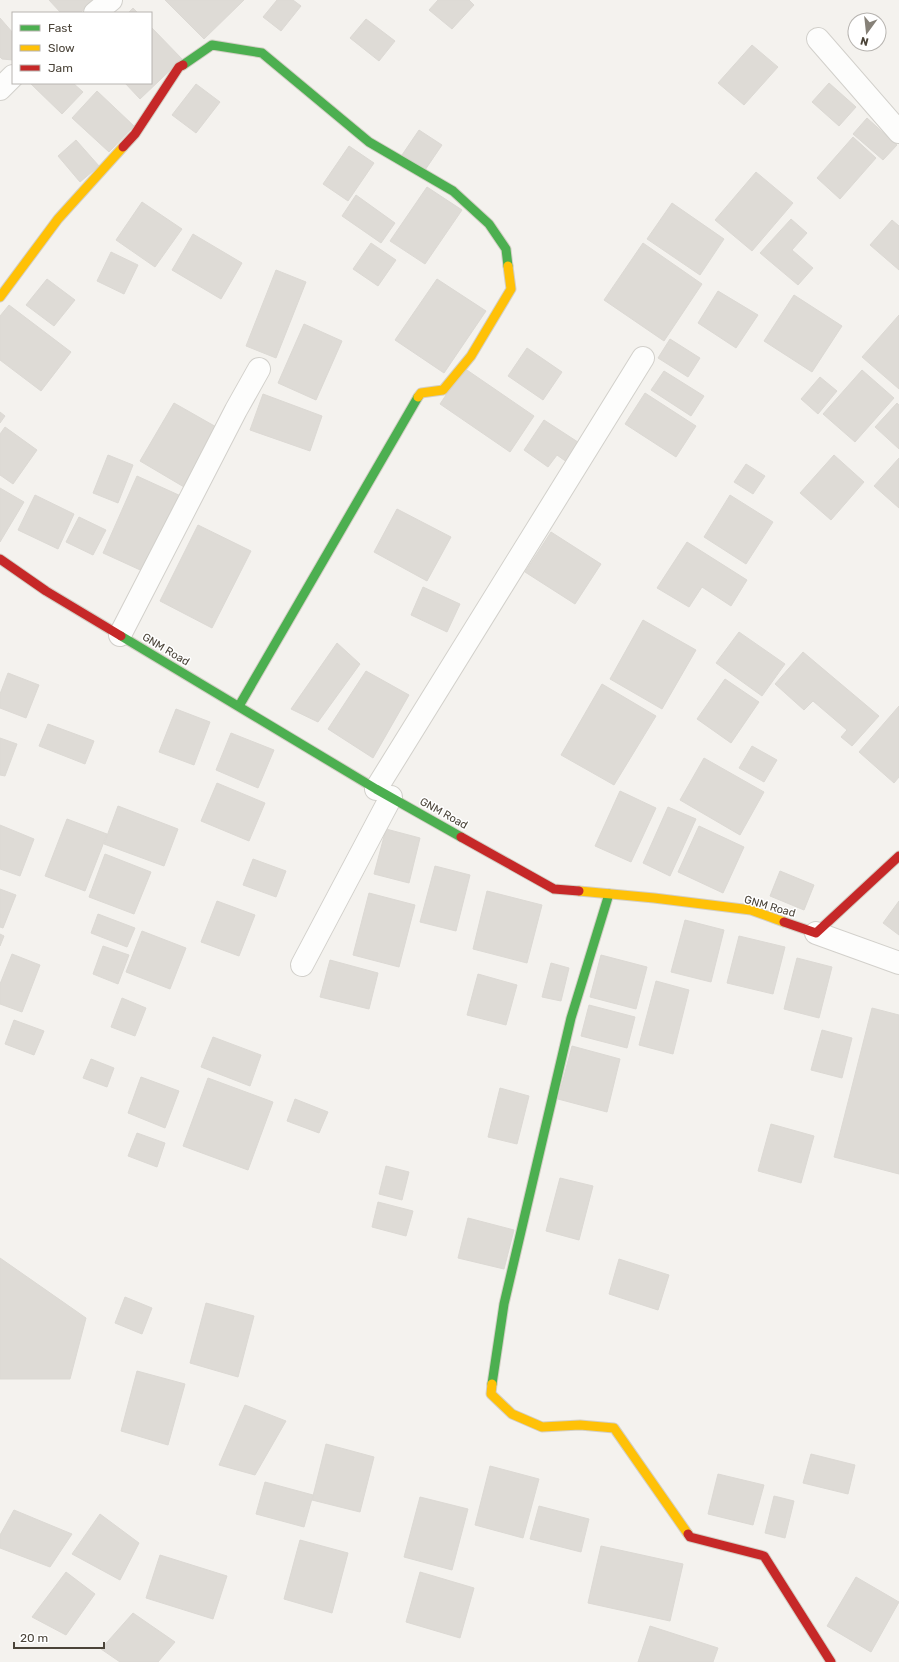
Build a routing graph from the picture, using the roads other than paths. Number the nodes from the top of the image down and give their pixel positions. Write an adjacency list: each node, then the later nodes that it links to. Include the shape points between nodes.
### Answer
1 (111, 0): 2 (street)
2 (96, 12)
3 (818, 39): 6 (street)
4 (12, 77): 5 (street)
5 (0, 89)
6 (899, 132)
7 (0, 297): 12 (street, via 58,219 135,134 179,67 212,45 262,53 369,142 453,190 489,224 506,249 510,289 472,356 443,390 420,393)
8 (643, 358): 13 (street)
9 (259, 369): 11 (street)
10 (0, 559): 11 (street, GNM Road, via 46,591)
11 (120, 635): 12 (street, GNM Road)
12 (239, 706): 13 (street, GNM Road)
13 (383, 793): 15 (street, GNM Road, via 554,889); 18 (street)
14 (899, 856): 16 (street)
15 (609, 894): 16 (street, GNM Road, via 751,910); 19 (street, via 571,1018 504,1304 491,1394 512,1414 542,1427 580,1425 614,1428 690,1537 764,1556)
16 (816, 932): 17 (street)
17 (899, 963)
18 (302, 965)
19 (831, 1662)

